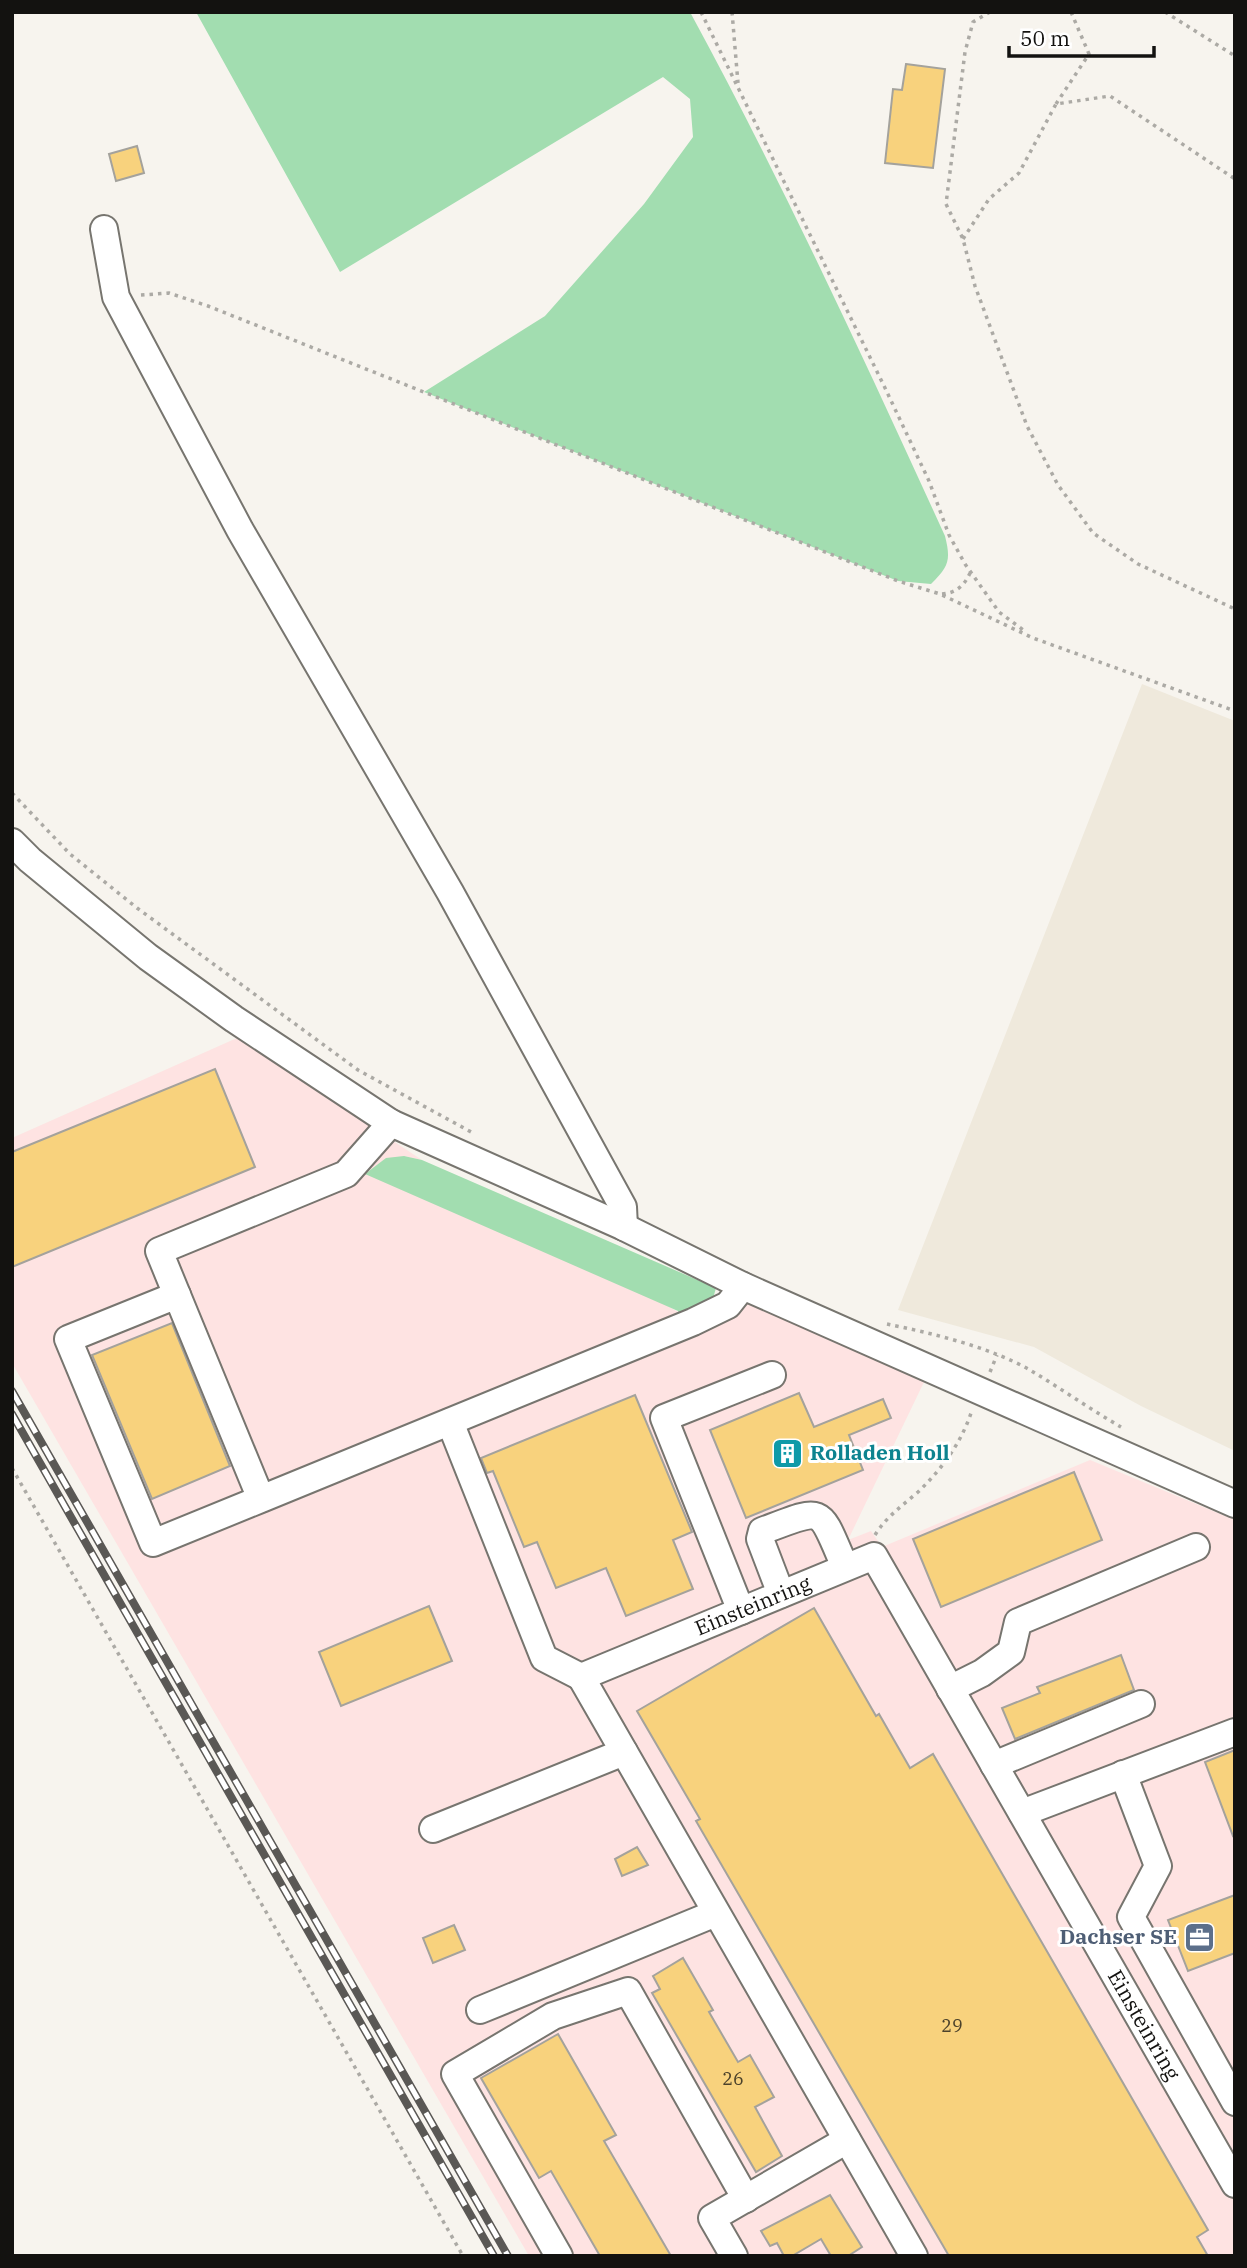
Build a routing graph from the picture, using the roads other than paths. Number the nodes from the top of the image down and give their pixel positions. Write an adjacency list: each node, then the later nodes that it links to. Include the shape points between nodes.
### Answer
1 (104, 229): 4 (street, via 116,297 240,530 450,892 623,1208)
2 (12, 842): 3 (street, via 148,957)
3 (391, 1123): 4 (street); 6 (street, via 346,1174 159,1251)
4 (624, 1227): 5 (street)
5 (743, 1286): 8 (street, via 728,1305 693,1322); 10 (street)
6 (177, 1295): 9 (street); 9 (street, via 68,1339 153,1543)
7 (772, 1375): 14 (street, via 664,1418)
8 (450, 1422): 9 (street); 15 (street, via 544,1658)
9 (261, 1499)
10 (1235, 1504)
11 (1196, 1547): 16 (street, via 1018,1622 1011,1652 982,1674)
12 (845, 1567): 13 (street, Einsteinring); 13 (street, via 824,1520 817,1515 762,1531 760,1539); 16 (street, Einsteinring, via 874,1556)
13 (781, 1594): 14 (street, Einsteinring)
14 (741, 1611): 15 (street, Einsteinring)
15 (580, 1677): 19 (street)
16 (950, 1689): 20 (street, Einsteinring)
17 (1141, 1704): 20 (street)
18 (1235, 1732): 21 (street)
19 (624, 1752): 23 (street); 24 (street)
20 (994, 1765): 22 (street, Einsteinring)
21 (1123, 1774): 22 (street); 26 (street, via 1158,1866 1131,1917)
22 (1022, 1813): 28 (street, Einsteinring)
23 (433, 1829)
24 (716, 1913): 25 (street); 27 (street)
25 (480, 2010)
26 (1235, 2102)
27 (847, 2140): 29 (street); 32 (street)
28 (1235, 2184)
29 (746, 2199): 30 (street, via 628,1991 553,2016 455,2074); 31 (street, via 712,2218)
30 (559, 2256)
31 (734, 2256)
32 (914, 2256)

